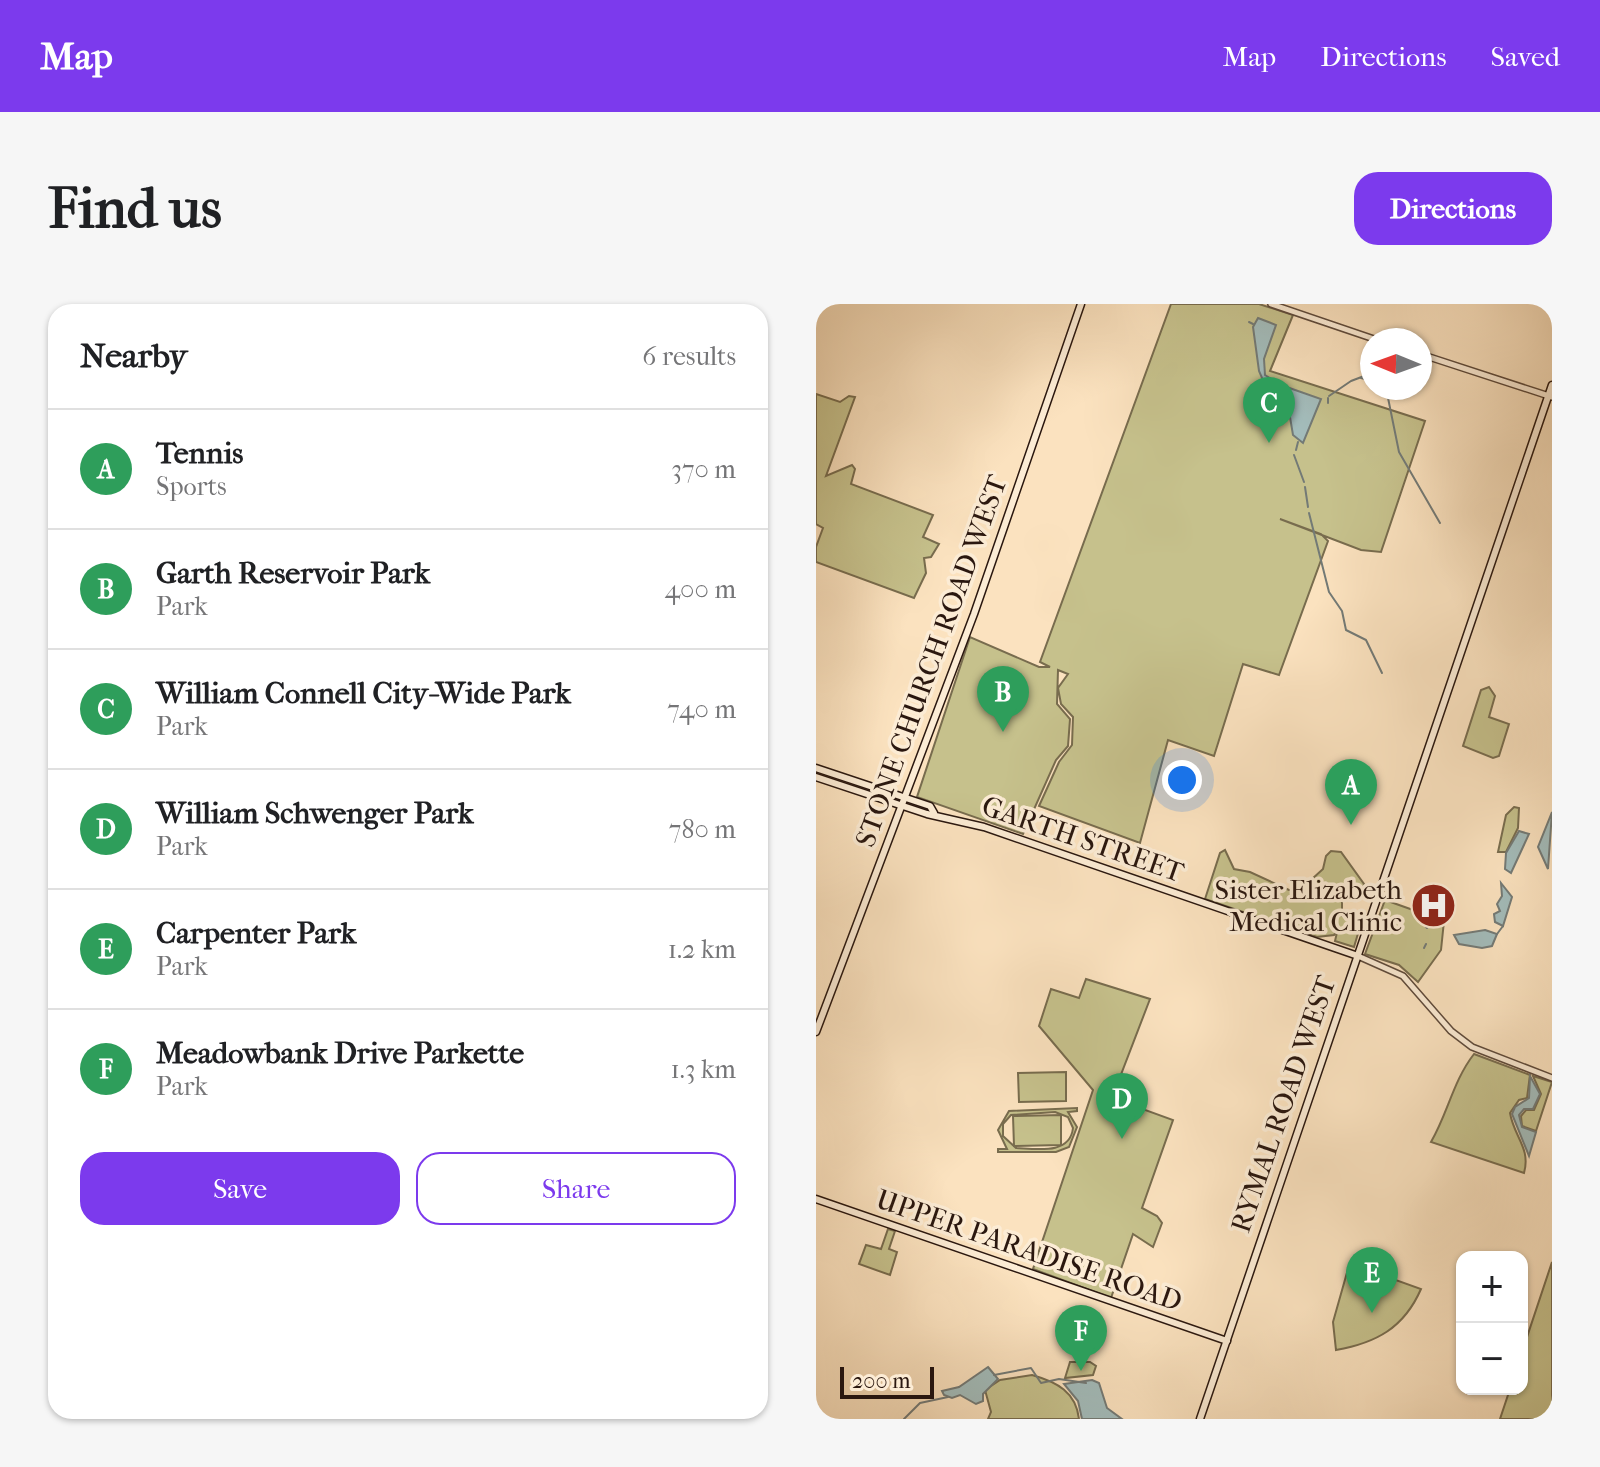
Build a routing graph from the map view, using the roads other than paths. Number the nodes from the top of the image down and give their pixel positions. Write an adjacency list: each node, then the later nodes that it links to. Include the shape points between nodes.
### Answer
1 (1081, 304): 11 (main road, STONE CHURCH ROAD WEST)
2 (1271, 304): 3 (street)
3 (1360, 334)
4 (1432, 358): 6 (street)
5 (1552, 385): 6 (main road, RYMAL ROAD WEST)
6 (1552, 396): 14 (main road, RYMAL ROAD WEST)
7 (824, 771): 8 (main road, GARTH STREET); 9 (main road); 10 (main road, GARTH STREET)
8 (818, 774): 9 (main road, GARTH STREET)
9 (842, 786): 10 (main road, via 848,782); 12 (main road, GARTH STREET)
10 (884, 790): 11 (main road, GARTH STREET)
11 (907, 797): 12 (main road, STONE CHURCH ROAD WEST); 13 (main road, GARTH STREET)
12 (903, 806): 13 (main road, GARTH STREET); 15 (main road, STONE CHURCH ROAD WEST)
13 (934, 813): 14 (main road, GARTH STREET)
14 (1358, 956): 16 (street, GARTH STREET, via 1405,978 1472,1047); 18 (main road, RYMAL ROAD WEST)
15 (816, 1032)
16 (1552, 1078)
17 (816, 1199): 18 (main road, UPPER PARADISE ROAD)
18 (1227, 1341): 19 (main road, RYMAL ROAD WEST)
19 (1200, 1419)

